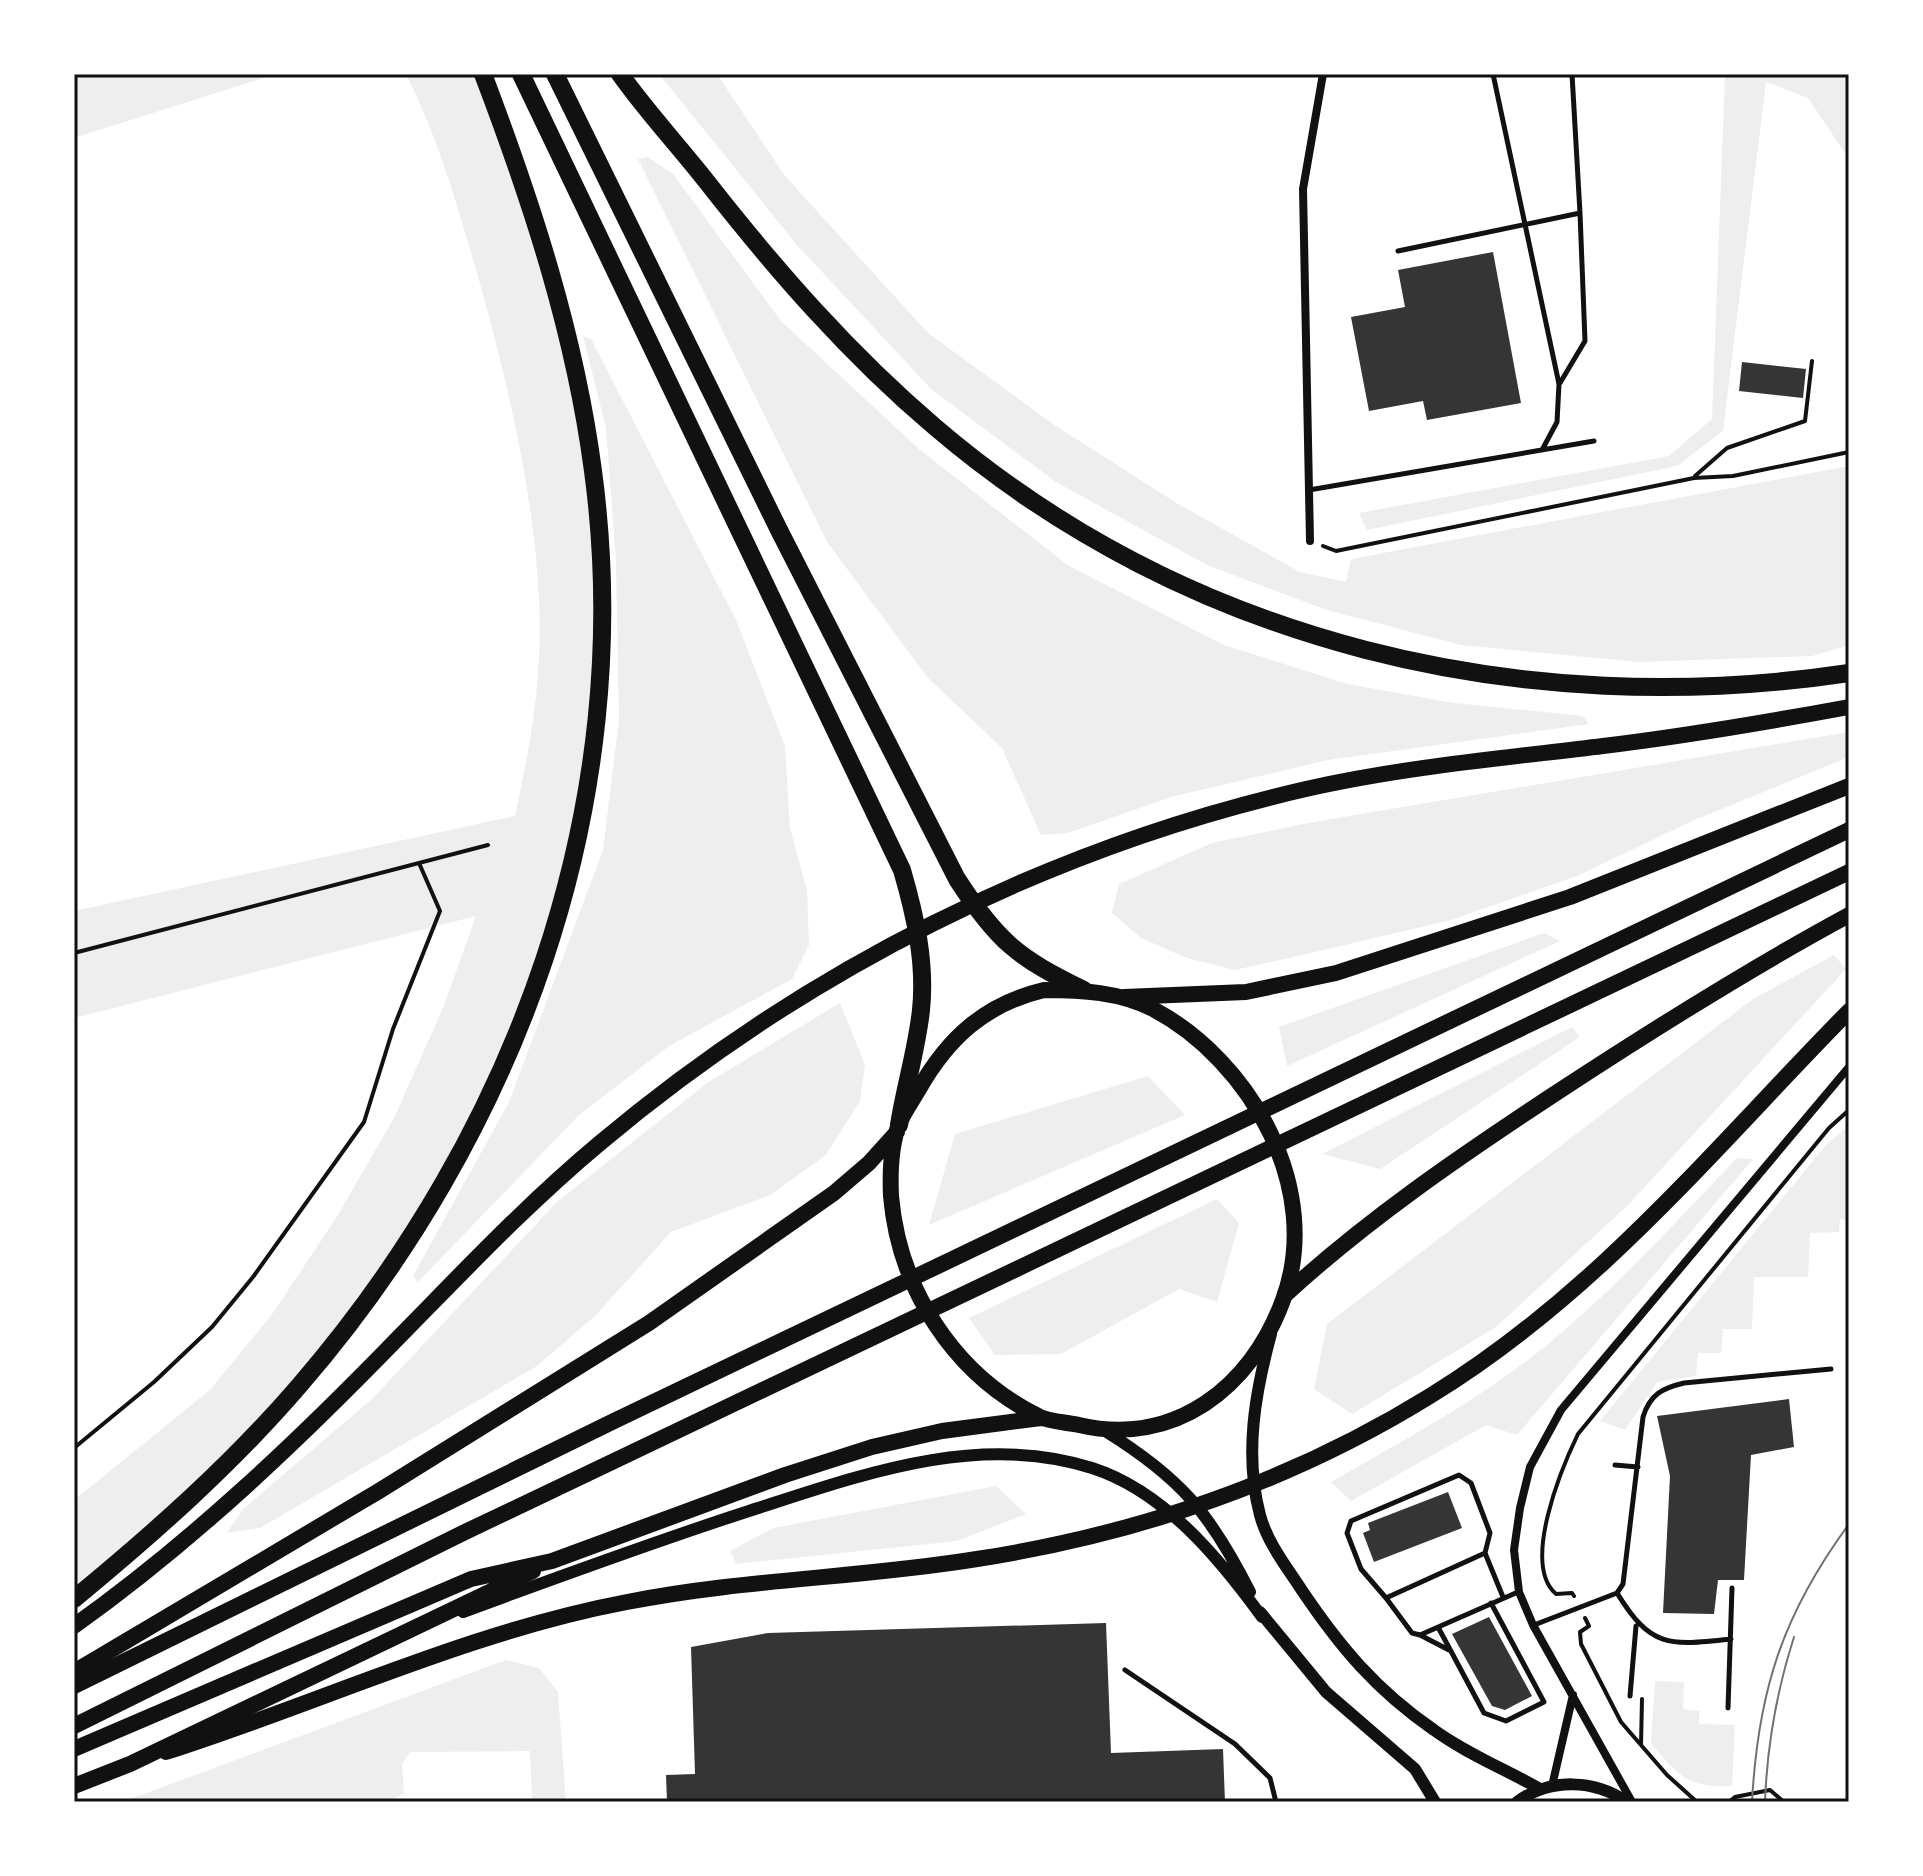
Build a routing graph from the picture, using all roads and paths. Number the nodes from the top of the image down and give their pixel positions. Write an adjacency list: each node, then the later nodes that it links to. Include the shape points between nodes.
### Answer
1 (483, 74): 50 (highway, via 516,160 568,330 589,446 601,558 603,629 590,769 560,908 524,1021 492,1093 435,1201 385,1274 287,1398 182,1506)
2 (521, 74): 33 (highway, via 902,870 922,978 921,1012)
3 (555, 74): 28 (highway, via 957,879 1009,948)
4 (620, 74): 19 (highway, via 752,241 892,390 996,476 1174,582 1240,611 1357,649 1478,676 1652,690)
5 (1323, 74): 17 (street, via 1303,189)
6 (1493, 74): 9 (lane)
7 (1572, 74): 8 (lane)
8 (1580, 213): 9 (lane); 12 (lane, via 1585,341)
9 (1525, 223): 10 (lane); 12 (lane)
10 (1398, 251)
11 (1812, 361): 16 (path, via 1805,421 1727,448)
12 (1559, 384): 14 (lane, via 1557,422)
13 (1594, 441): 14 (lane)
14 (1542, 450): 17 (lane)
15 (1849, 452): 16 (path, via 1733,476)
16 (1694, 478): 18 (path, via 1336,551)
17 (1308, 490): 18 (street)
18 (1310, 541)
19 (1849, 673)
20 (1849, 707): 55 (main road, via 1309,788 1075,860 871,954 706,1059 596,1145 283,1452 124,1590)
21 (1849, 786): 29 (main road, via 1570,897 1336,973 1246,992)
22 (1849, 830): 63 (main road, via 614,1421)
23 (488, 845): 24 (path)
24 (419, 863): 27 (path); 40 (path, via 440,911 393,1029 364,1122 212,1327)
25 (1849, 872): 67 (main road, via 463,1533)
26 (1849, 915): 35 (main road, via 1633,1042 1439,1170)
27 (74, 953)
28 (1084, 990): 29 (main road); 33 (main road, via 1021,996 967,1025 945,1048)
29 (1118, 997): 35 (main road, via 1151,1008 1193,1035 1227,1066 1268,1125 1283,1163 1292,1219)
30 (1849, 1011): 70 (main road, via 1655,1214 1525,1334 1429,1397 1288,1471 1147,1523 1038,1549 722,1587 547,1620)
31 (1849, 1067): 46 (street, via 1561,1410 1530,1467 1520,1508 1514,1550)
32 (1849, 1110): 34 (path)
33 (898, 1128): 38 (main road, via 890,1176 893,1223 918,1300 968,1364); 62 (main road, via 834,1193 649,1323)
34 (1829, 1128)
35 (1285, 1295): 36 (main road)
36 (1273, 1327): 39 (main road, via 1243,1373 1210,1400 1154,1427); 72 (street, via 1255,1407 1252,1465 1260,1517 1281,1559 1363,1673 1434,1731)
37 (1831, 1369): 42 (lane, via 1666,1387 1646,1405)
38 (1041, 1418): 39 (main road); 44 (main road, via 872,1447)
39 (1105, 1431): 52 (street, via 1186,1490 1227,1548)
40 (74, 1448)
41 (1615, 1465): 42 (lane)
42 (1638, 1467): 47 (lane, via 1626,1572)
43 (1485, 1553): 48 (lane); 49 (lane); 49 (lane, via 1490,1533 1471,1483 1459,1475 1351,1521 1347,1533 1361,1569)
44 (552, 1561): 56 (main road); 69 (main road, via 471,1579)
45 (1732, 1588): 59 (lane)
46 (1519, 1592): 48 (lane); 53 (street)
47 (1617, 1593): 53 (lane); 54 (lane)
48 (1503, 1597): 51 (lane)
49 (1386, 1598): 58 (lane, via 1412,1633)
50 (74, 1599)
51 (1491, 1603): 57 (lane); 60 (lane, via 1544,1702 1506,1721 1484,1713)
52 (1262, 1617): 56 (street, via 1191,1533 1150,1497 1091,1468 988,1454 922,1461 850,1478); 74 (street, via 1326,1692 1415,1769)
53 (1533, 1625): 64 (street)
54 (1636, 1625): 59 (lane, via 1667,1640); 65 (lane)
55 (74, 1626)
56 (422, 1627): 70 (main road)
57 (1438, 1627): 58 (lane); 60 (lane)
58 (1420, 1635): 60 (lane)
59 (1731, 1639): 66 (lane)
60 (1450, 1650)
61 (1125, 1670): 73 (lane, via 1235,1744 1270,1778)
62 (74, 1672)
63 (74, 1686)
64 (1573, 1695): 72 (street); 76 (street)
65 (1630, 1696): 68 (path, via 1642,1697)
66 (1728, 1708)
67 (74, 1726)
68 (1641, 1745)
69 (74, 1749)
70 (130, 1764): 71 (main road)
71 (74, 1786)
72 (1546, 1787): 75 (street); 76 (street, via 1596,1786)
73 (1276, 1802)
74 (1435, 1802)
75 (1517, 1802)
76 (1630, 1802)
77 (1729, 1802): 78 (path, via 1770,1790)
78 (1784, 1802)

